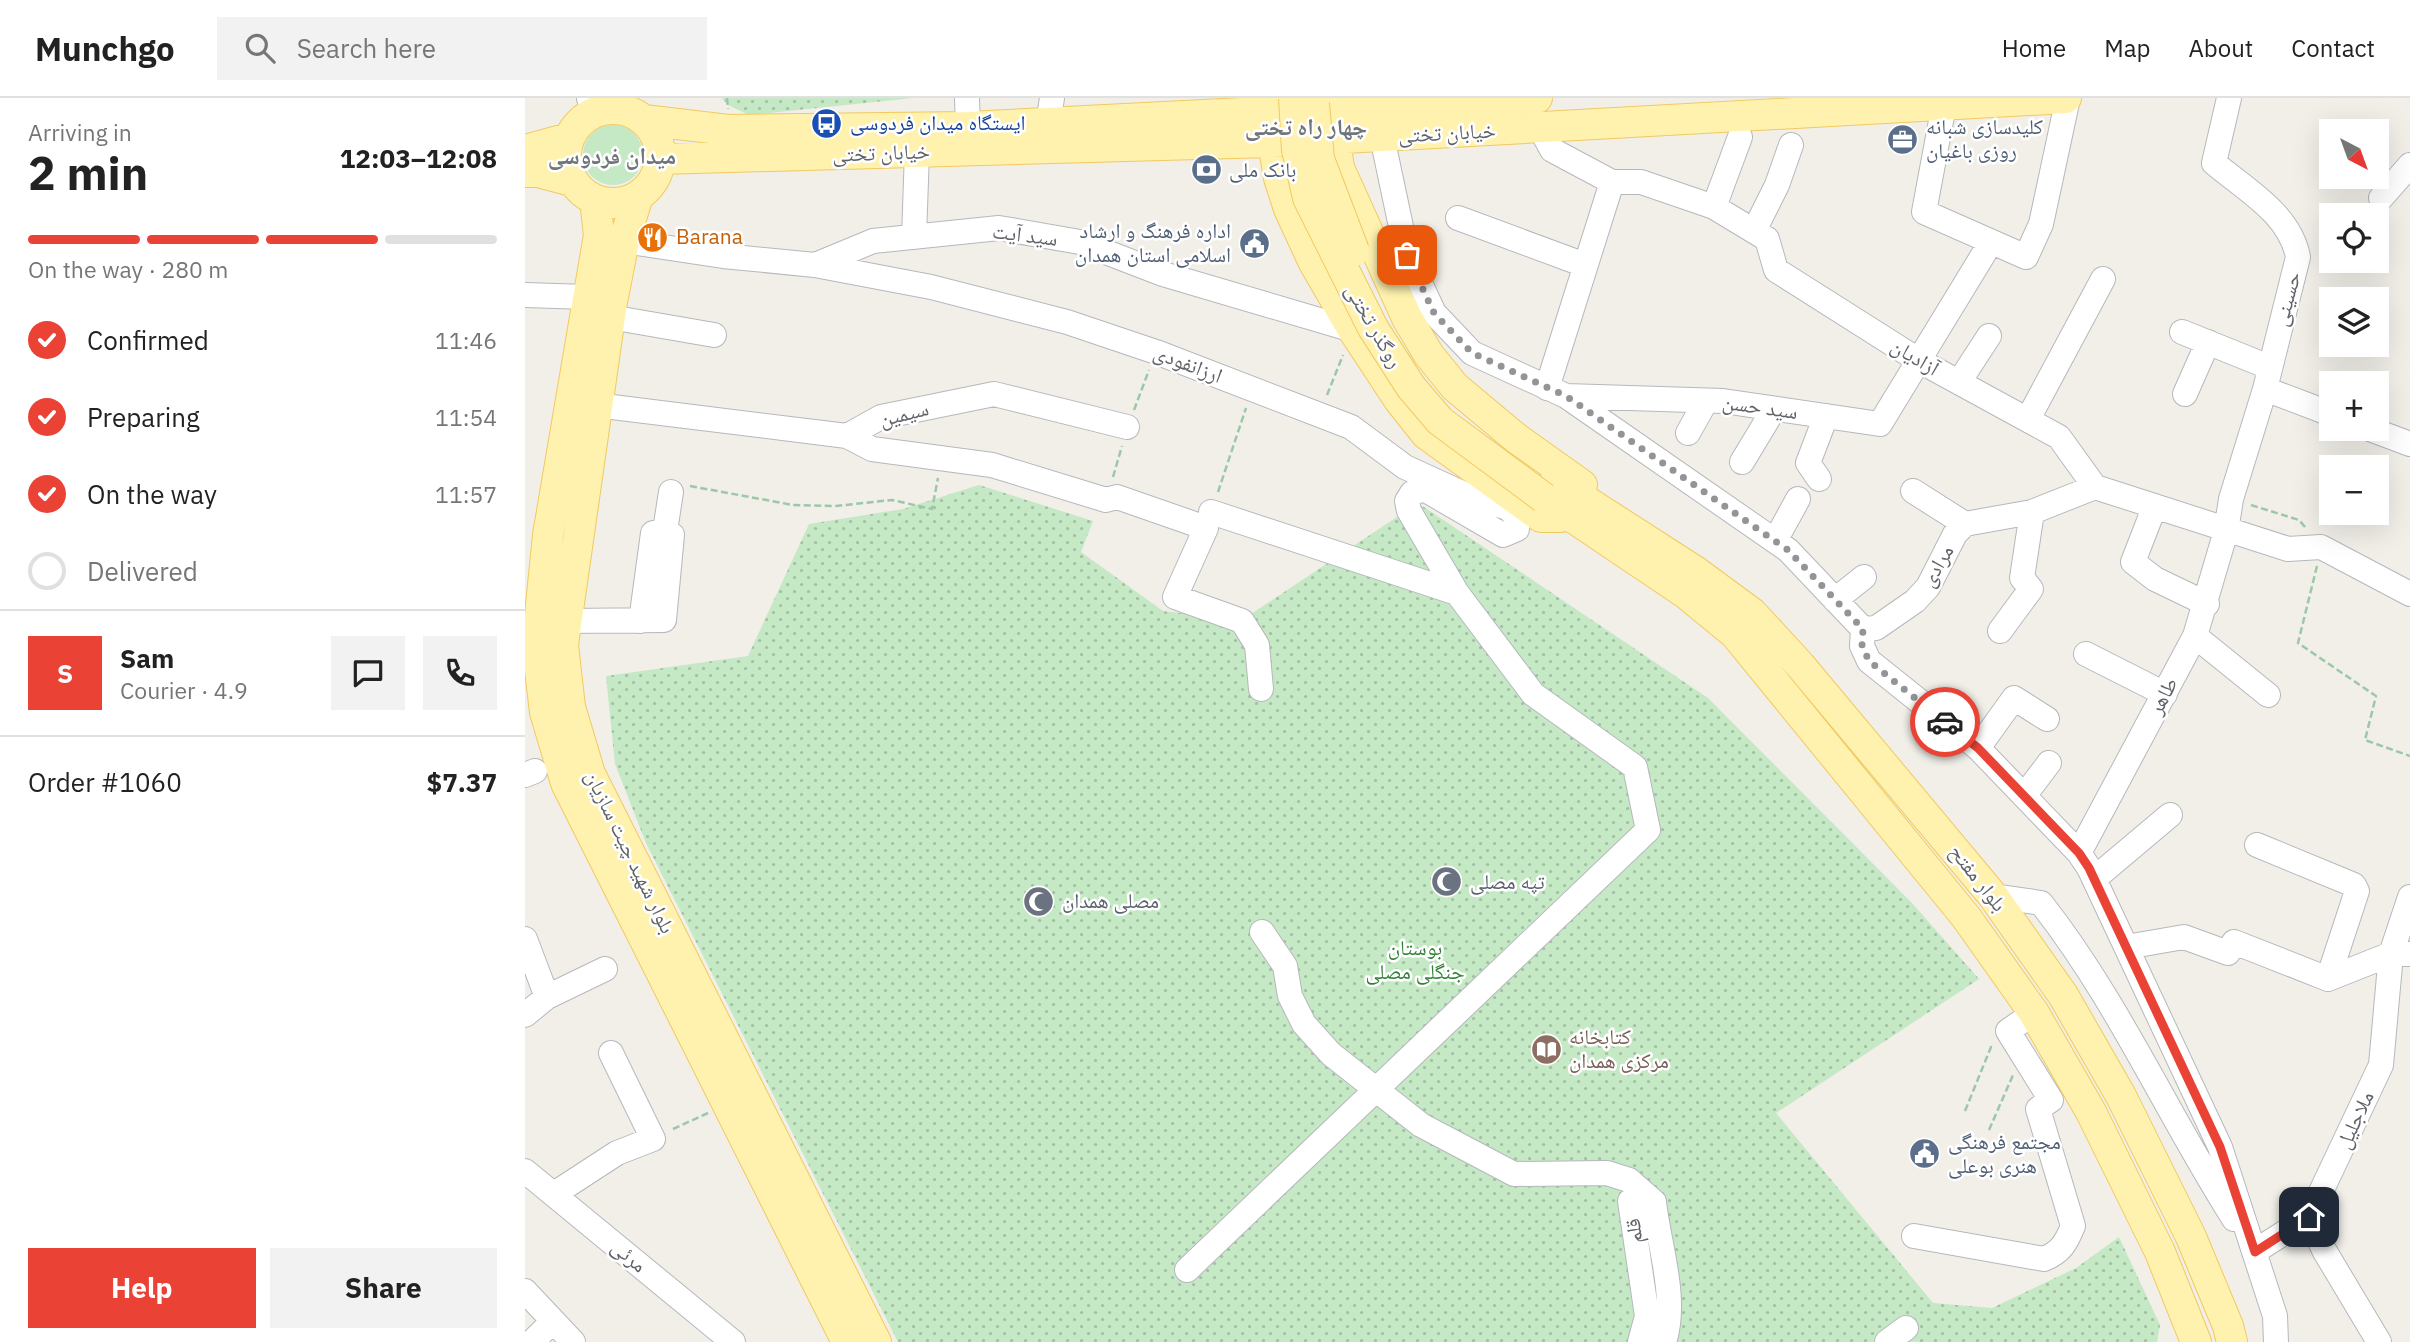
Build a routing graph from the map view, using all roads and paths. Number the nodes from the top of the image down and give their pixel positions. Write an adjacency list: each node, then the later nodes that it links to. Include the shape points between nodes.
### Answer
1 (1236, 98): 14 (main road)
2 (1537, 98): 5 (main road, خیابان تختی)
3 (2067, 98): 8 (main road, خیابان تختی); 38 (street, via 2041,224 2026,257)
4 (2229, 98): 51 (street, حسینی, via 2214,163 2285,223 2298,257)
5 (1490, 99): 7 (main road, خیابان تختی)
6 (1322, 101): 7 (main road, خیابان تختی); 12 (main road, خیابان تختی); 18 (main road); 74 (main road, روگذر تختی, bridge, via 1319,159 1333,201 1363,269 1405,345 1437,387)
7 (1389, 102)
8 (1944, 105): 13 (main road, خیابان تختی); 38 (street, via 1924,212)
9 (616, 106): 11 (main road, خیابان تختی, via 728,130); 17 (main road, via 588,116); 22 (main road, via 653,131)
10 (1050, 111): 11 (main road, خیابان تختی); 14 (main road, خیابان تختی)
11 (968, 113)
12 (1280, 113): 14 (main road, خیابان تختی); 18 (main road, خیابان تختی); 26 (main road); 74 (main road, روگذر تختی, bridge, via 1297,150 1308,198 1373,328 1411,387 1440,421)
13 (1540, 128): 15 (main road, خیابان تختی); 27 (street, via 1552,150)
14 (1210, 131): 21 (main road, خیابان تختی); 32 (main road, via 1255,164)
15 (1378, 137): 18 (main road, خیابان تختی); 34 (main road, via 1360,146 1351,163); 54 (street, via 1407,255 1434,313 1472,353)
16 (1741, 137): 31 (street)
17 (569, 138): 20 (main road); 28 (main road, via 566,160)
18 (1334, 139): 24 (main road)
19 (1791, 145): 35 (street)
20 (525, 150)
21 (916, 152): 22 (main road, خیابان تختی); 36 (street)
22 (660, 159): 29 (main road, via 649,187)
23 (2409, 164): 30 (street)
24 (1339, 168): 26 (main road, via 1310,154 1295,159); 34 (main road)
25 (525, 172): 28 (main road, via 538,172)
26 (1279, 178): 32 (main road)
27 (1612, 182): 31 (street, آزادیان, via 1641,182); 40 (street)
28 (584, 191): 29 (main road, via 609,204); 43 (main road, بلوار شهید چیت سازیان, via 599,235)
29 (638, 196): 37 (main road, بلوار شهید چیت سازیان)
30 (2381, 198)
31 (1714, 207): 35 (street, آزادیان)
32 (1289, 209): 45 (main road)
33 (1458, 218): 40 (street)
34 (1365, 228): 78 (main road, via 1407,318 1455,387 1516,438 1585,486)
35 (1754, 231): 50 (street, آزادیان, via 1767,239 1776,270)
36 (914, 237): 39 (street, سید آیت, via 873,241); 45 (street, سید آیت, via 999,228 1080,243 1163,274)
37 (624, 242): 39 (street, ارزانفودی); 44 (main road, بلوار شهید چیت سازیان)
38 (1991, 242): 50 (street)
39 (815, 265): 53 (street, ارزانفودی, via 931,287 1067,322)
40 (1585, 265): 54 (street)
41 (2103, 279): 62 (street)
42 (525, 295): 43 (street)
43 (587, 297): 123 (main road, بلوار شهید چیت سازیان, via 546,546 537,645 545,712 566,783)
44 (610, 317): 47 (street); 57 (main road, بلوار شهید چیت سازیان)
45 (1353, 330): 60 (path); 74 (main road, via 1426,434)
46 (2182, 332): 49 (street)
47 (714, 335)
48 (1989, 336): 52 (street)
49 (2207, 342): 51 (street); 55 (street)
50 (1918, 360): 52 (street, آزادیان); 61 (street, سید حسن, via 1880,424)
51 (2267, 378): 58 (street); 76 (street, حسینی)
52 (1959, 382): 62 (street, آزادیان)
53 (1252, 389): 60 (street, ارزانفودی); 81 (path)
54 (1556, 392): 56 (street, سید حسن); 84 (street)
55 (2185, 394)
56 (1706, 401): 59 (street, سید حسن); 64 (street)
57 (596, 405): 65 (street); 91 (main road, بلوار شهید چیت سازیان)
58 (2319, 407)
59 (1774, 409): 61 (street, سید حسن); 69 (street)
60 (1319, 414): 79 (street, ارزانفودی, via 1350,427 1405,467)
61 (1826, 416): 70 (street, via 1808,463)
62 (2028, 419): 71 (street, آزادیان, via 2059,438)
63 (1127, 427): 65 (street, سیمین, via 994,394 881,417)
64 (1688, 433)
65 (847, 436): 68 (street, via 872,449)
66 (2389, 436): 67 (street)
67 (2410, 444)
68 (942, 458): 73 (path, via 932,509 892,500 793,505 690,486); 81 (street, via 992,465 1107,500 1117,496)
69 (1742, 461)
70 (1819, 479)
71 (2095, 487): 77 (street); 80 (street, مرادی)
72 (1913, 491): 82 (street)
73 (671, 492): 91 (street, via 665,531 672,535 664,620)
74 (1547, 499): 78 (main road, بلوار مفتح); 79 (street, ارزانفودی); 122 (main road, بلوار مفتح, via 1685,593 1735,634 1966,917 2034,1013)
75 (1798, 499): 84 (street)
76 (2231, 499): 83 (street, حسینی); 85 (path, via 2299,520)
77 (2154, 508): 83 (street); 90 (street, via 2133,562 2155,579)
78 (1601, 510): 108 (main road, بلوار مفتح, via 1752,613)
79 (1511, 511): 87 (street, via 1518,519 1517,529 1503,535 1424,489 1409,496 1409,511)
80 (2032, 512): 82 (street, مرادی); 93 (street, via 2022,578 2031,589)
81 (1209, 520): 87 (street); 96 (street, via 1175,597 1242,621 1257,645)
82 (1965, 524): 92 (street, مرادی, via 1915,601 1876,628)
83 (2226, 531): 85 (street, via 2288,549); 90 (street, طاهر)
84 (1775, 541): 89 (street)
85 (2321, 547): 88 (street); 101 (path, via 2298,643 2376,696 2365,740)
86 (1864, 577): 89 (street)
87 (1457, 593): 121 (street, via 1532,694 1635,767 1649,830)
88 (2410, 594)
89 (1835, 600): 92 (street)
90 (2207, 604): 94 (street, طاهر)
91 (566, 621): 140 (main road, بلوار شهید چیت سازیان, via 563,645 570,707 590,774)
92 (1863, 629): 100 (street, via 1862,646 1869,661)
93 (2000, 631)
94 (2195, 636): 97 (street, طاهر); 98 (street)
95 (2086, 654): 97 (street)
96 (1261, 690)
97 (2165, 694): 106 (street, طاهر)
98 (2268, 695)
99 (2047, 719): 100 (street, via 2014,698)
100 (1978, 748): 103 (street)
101 (2410, 756)
102 (2049, 763): 103 (street)
103 (2024, 796): 106 (street)
104 (2170, 815): 107 (street)
105 (2257, 845): 115 (street, via 2357,891)
106 (2079, 853): 107 (street)
107 (2094, 879): 112 (street)
108 (1993, 896): 132 (street, via 2041,903 2074,946); 144 (main road, بلوار مفتح, via 2063,995 2121,1096 2191,1237)
109 (2410, 897): 113 (street, ملاجلیل)
110 (1262, 932): 121 (street, via 1285,966 1290,996 1304,1024)
111 (525, 939): 116 (street)
112 (2126, 947): 115 (street, via 2184,937 2228,953 2234,942); 132 (street, via 2220,1147)
113 (2400, 954): 115 (street); 130 (street, ملاجلیل, via 2381,1065)
114 (605, 969): 116 (street)
115 (2328, 979)
116 (547, 997): 117 (street)
117 (525, 1015)
118 (1991, 1047): 124 (path)
119 (611, 1053): 126 (street)
120 (2018, 1064): 125 (path)
121 (1375, 1091): 129 (street, via 1421,1125 1514,1174 1607,1172 1629,1180); 133 (street)
122 (2063, 1092): 131 (street, via 2038,1109 2073,1226 2058,1253 2044,1259); 143 (main road, بلوار مفتح, via 2160,1252)
123 (726, 1104): 126 (path); 139 (main road, بلوار شهید چیت سازیان)
124 (1965, 1111)
125 (1989, 1130)
126 (653, 1139): 128 (street, via 617,1153)
127 (525, 1171): 128 (street, مرئی)
128 (554, 1194): 138 (street, مرئی)
129 (1654, 1202): 141 (street, قلم, via 1630,1201 1647,1316); 142 (street, قلم, via 1668,1288)
130 (2309, 1217): 132 (street); 146 (street)
131 (1914, 1236)
132 (2255, 1252): 145 (street, via 2275,1316)
133 (1187, 1270)
134 (525, 1291): 135 (street)
135 (554, 1321): 136 (street); 137 (street)
136 (532, 1342)
137 (573, 1342)
138 (733, 1342)
139 (847, 1342)
140 (876, 1342)
141 (1640, 1342)
142 (1664, 1342)
143 (2196, 1342)
144 (2231, 1342)
145 (2276, 1342)
146 (2379, 1342)

